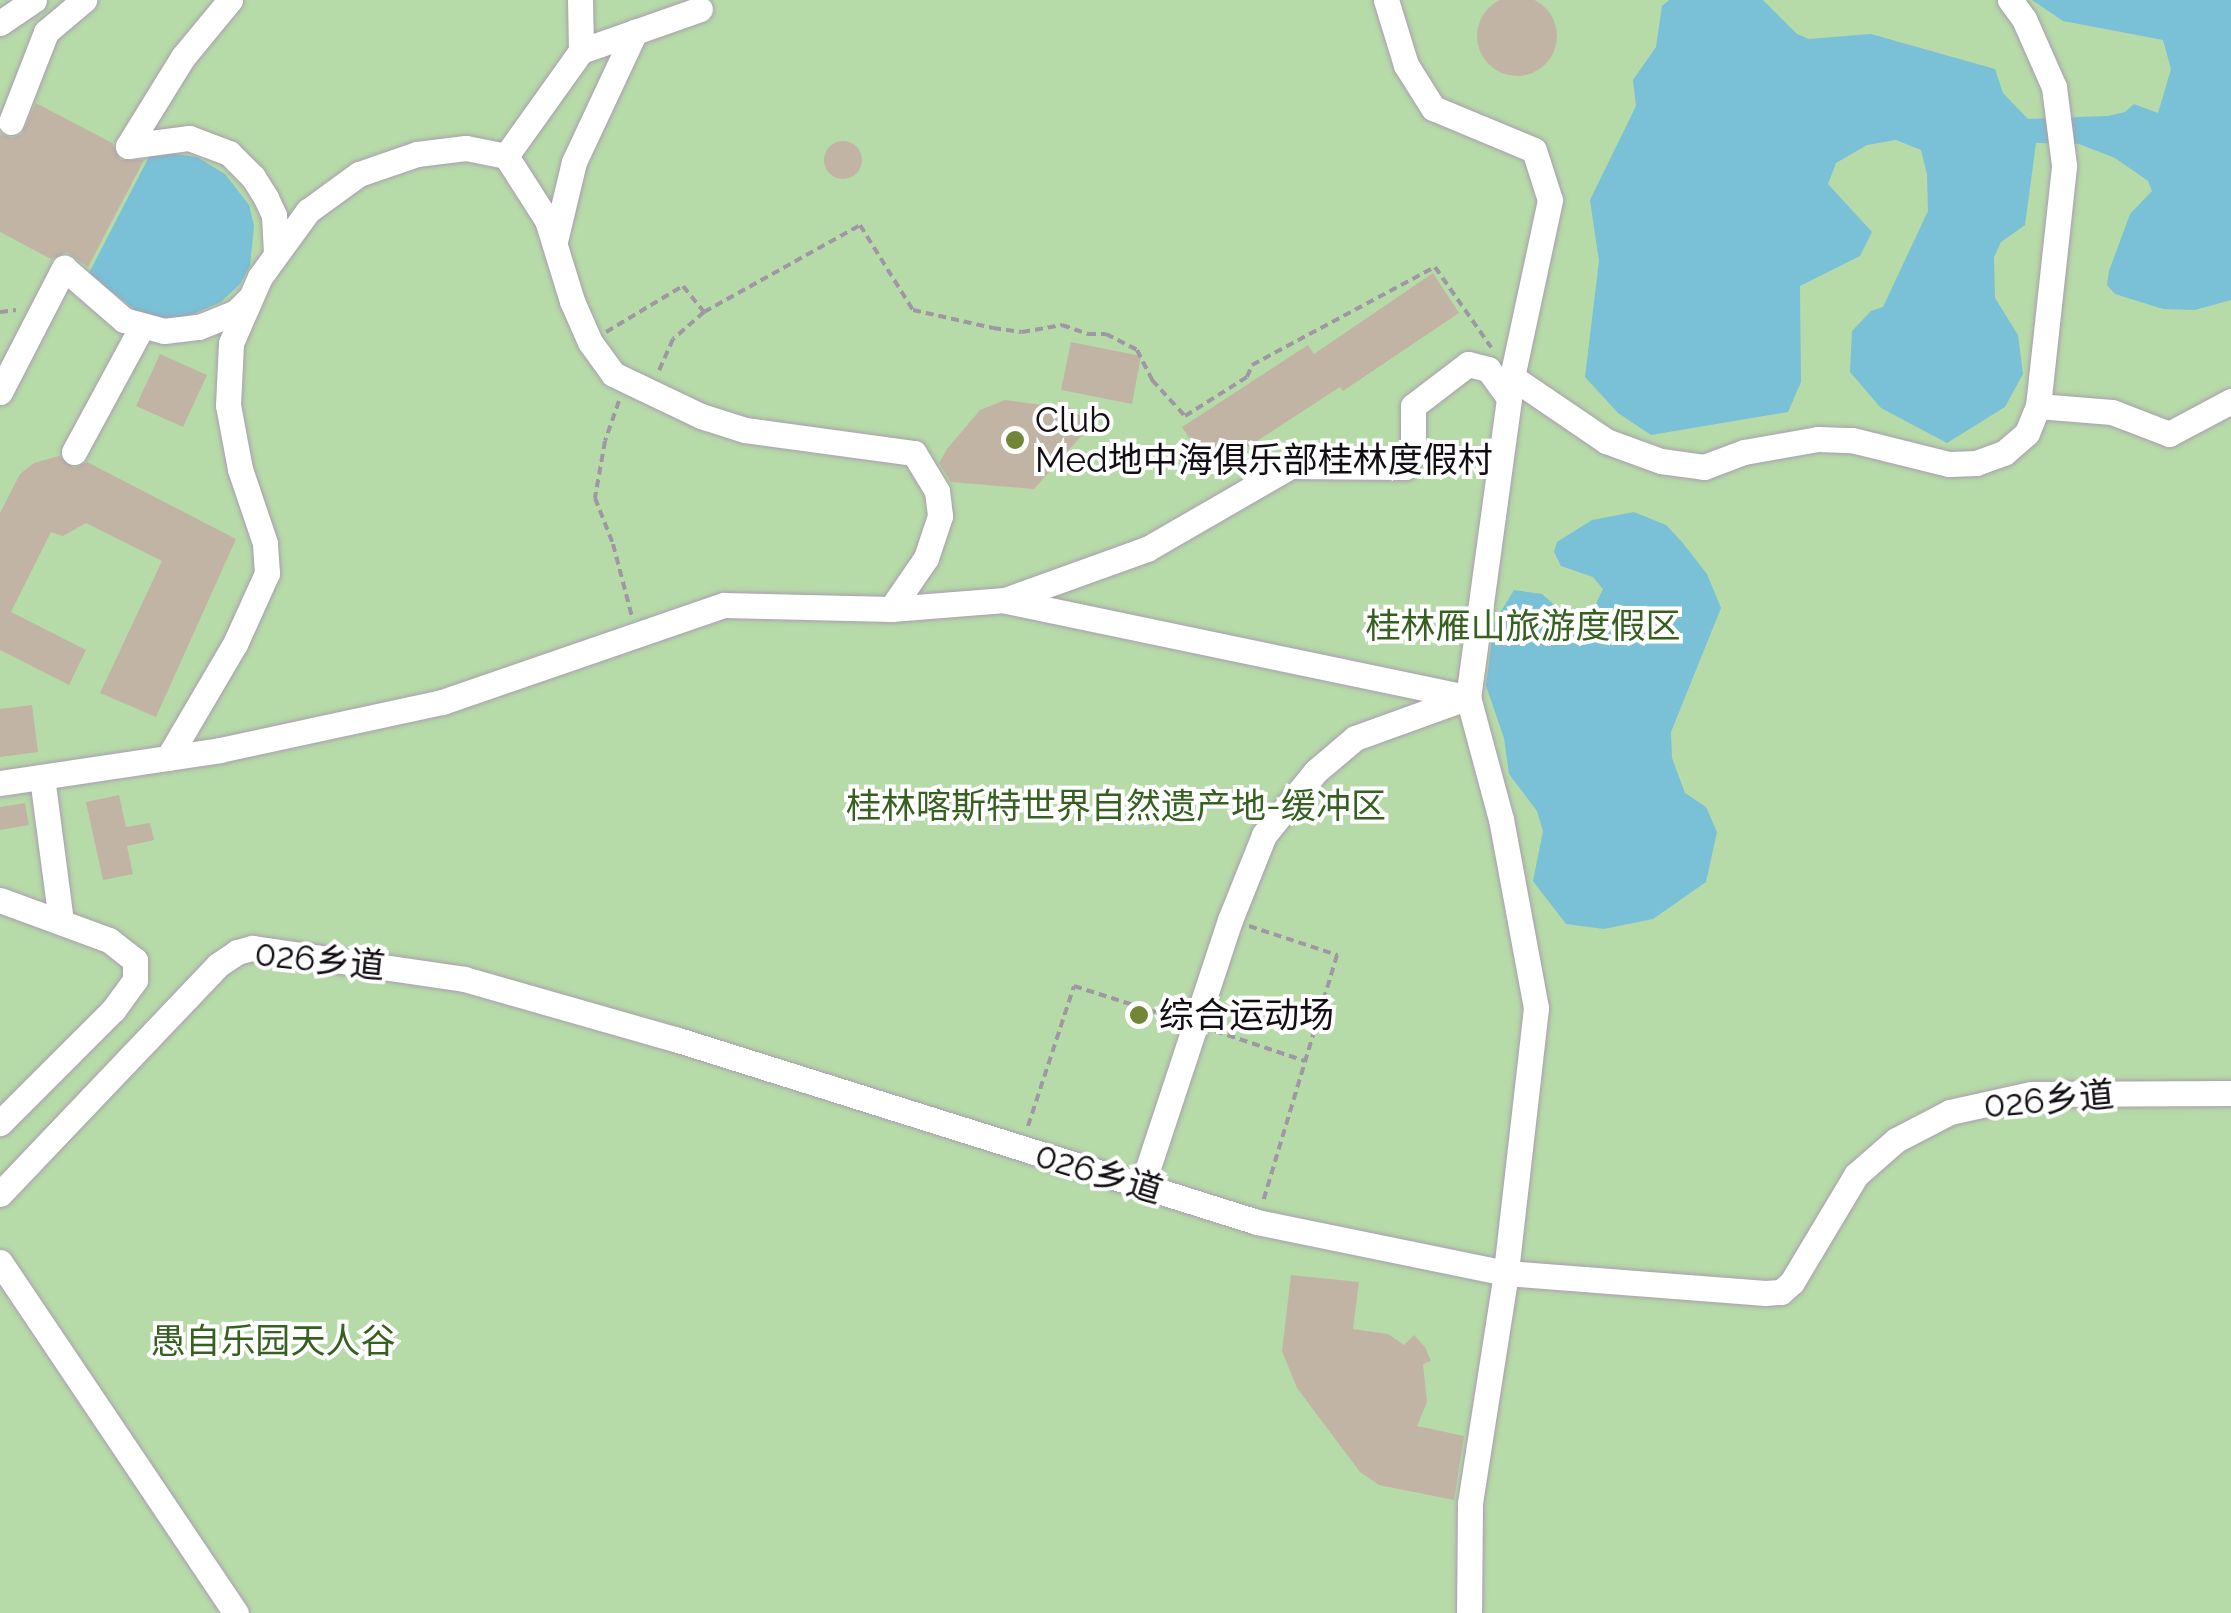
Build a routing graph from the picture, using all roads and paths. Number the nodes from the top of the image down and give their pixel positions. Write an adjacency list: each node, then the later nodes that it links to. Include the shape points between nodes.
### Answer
1 (34, 0): 8 (street)
2 (84, 0): 11 (street, via 46,32)
3 (230, 0): 14 (street, via 183,57 128,146 188,138 228,154 254,176 266,198)
4 (580, 0): 10 (street)
5 (1386, 0): 20 (street, via 1406,65 1433,108 1534,150 1542,164 1550,200)
6 (2010, 0): 23 (street, via 2054,87 2064,165)
7 (699, 3): 9 (street)
8 (0, 23)
9 (635, 32): 10 (street); 13 (street, via 574,162)
10 (581, 51): 12 (street)
11 (11, 122)
12 (506, 156): 13 (street); 14 (street, via 466,148 389,161 358,174 308,212)
13 (555, 242): 18 (street)
14 (276, 252): 15 (street)
15 (248, 300): 17 (street, via 199,328); 29 (street, via 231,343 228,405 240,469 266,543 267,573 235,644)
16 (704, 312): 18 (path, via 683,286); 19 (path, via 674,338 661,370); 20 (path, via 860,225 913,310 1022,332 1062,325 1106,334 1137,350 1152,380 1184,416 1248,378 1252,364 1436,267)
17 (142, 326): 21 (street, via 124,320 64,268); 24 (street)
18 (590, 342): 19 (street, via 613,374)
19 (634, 386): 26 (street, via 745,430 914,453 937,492 940,516 926,558); 27 (path, via 615,412 595,498)
20 (1510, 388): 23 (street, via 1606,441 1661,461 1704,467 1744,452 1818,439 1852,440 1948,464 1976,463 2015,445); 25 (street, via 1488,369 1468,364 1413,406 1412,457 1405,467 1291,466 1148,549); 28 (street)
21 (0, 392)
22 (2231, 401): 23 (street, via 2169,434 2112,412)
23 (2038, 406)
24 (74, 452)
25 (1004, 600): 26 (street); 28 (street)
26 (891, 609): 27 (street, via 724,605)
27 (639, 635): 29 (street, via 442,702)
28 (1468, 697): 33 (street, via 1355,738 1316,771 1264,835); 44 (street, via 1501,819 1536,1008)
29 (168, 758): 30 (street)
30 (42, 777): 31 (street); 34 (street)
31 (0, 783)
32 (0, 900): 34 (street)
33 (1230, 920): 35 (street); 36 (path, via 1338,954)
34 (62, 922): 38 (street, via 127,950 135,960 135,980)
35 (1196, 1024): 36 (path); 39 (path, via 1074,986); 40 (street)
36 (1305, 1061): 42 (path)
37 (2231, 1093): 44 (street, 026乡道, via 2031,1094 1950,1112 1896,1140 1856,1175 1792,1282 1774,1294)
38 (0, 1123)
39 (1020, 1149): 40 (street, 026乡道); 41 (street, 026乡道, via 464,979 252,948 218,965)
40 (1142, 1186): 42 (street, 026乡道)
41 (1, 1192)
42 (1257, 1222): 44 (street, 026乡道)
43 (0, 1262): 45 (street)
44 (1506, 1274): 46 (street, via 1470,1504)
45 (236, 1613)
46 (1468, 1613)

